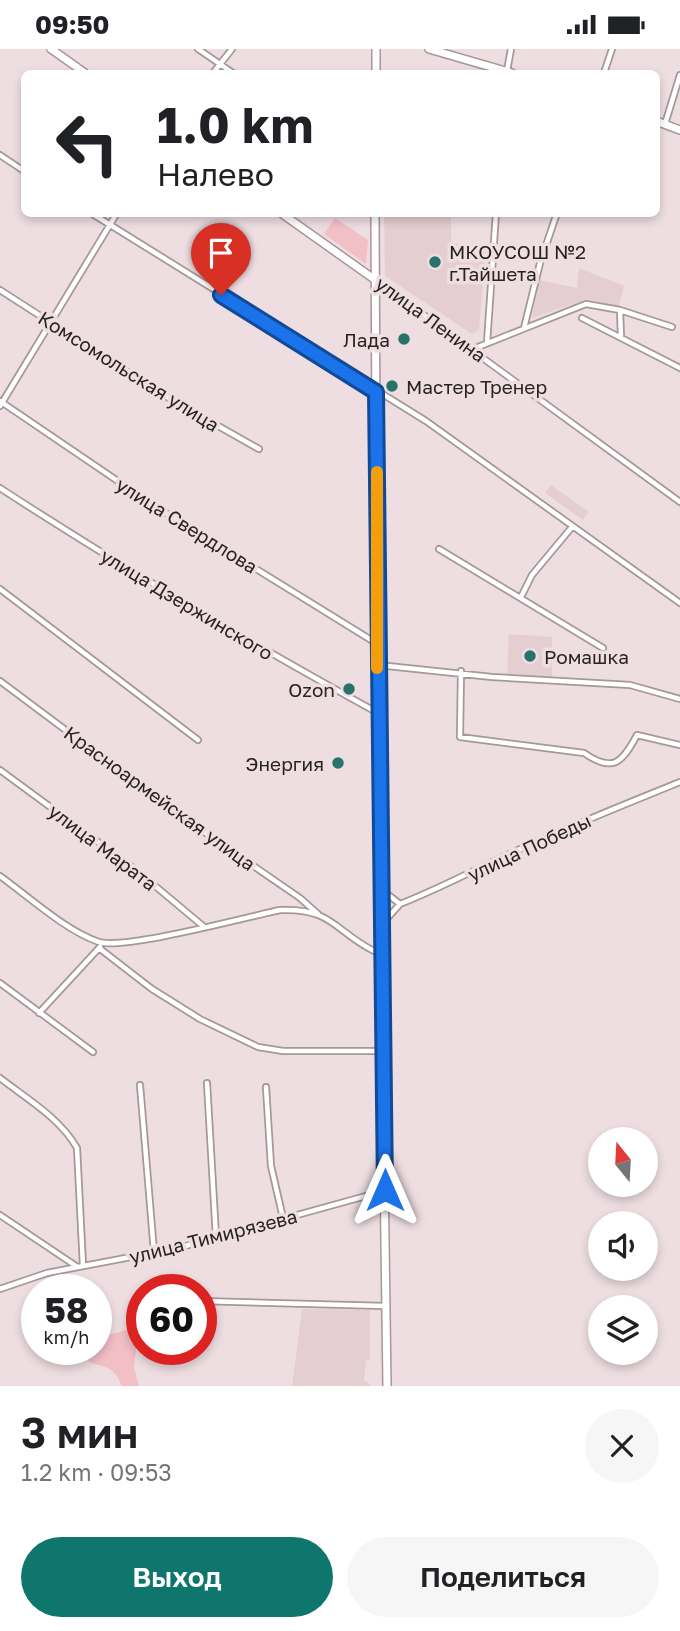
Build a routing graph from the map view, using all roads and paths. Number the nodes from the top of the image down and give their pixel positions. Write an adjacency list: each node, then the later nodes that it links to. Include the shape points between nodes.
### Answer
1 (51, 49): 9 (main road)
2 (198, 49): 8 (street)
3 (232, 49): 8 (street)
4 (376, 49): 12 (main road)
5 (429, 49): 13 (main road)
6 (511, 49): 14 (street)
7 (612, 49): 15 (street)
8 (220, 64): 10 (street); 11 (street)
9 (81, 70)
10 (215, 70)
11 (229, 70)
12 (376, 70)
13 (499, 70)
14 (506, 70)
15 (605, 70)
16 (680, 75): 17 (street)
17 (660, 123): 18 (main road)
18 (680, 130)
19 (0, 155): 20 (street)
20 (21, 169)
21 (97, 217): 27 (street)
22 (115, 217): 27 (street)
23 (287, 217): 28 (main road, улица Ленина)
24 (375, 217): 28 (main road)
25 (496, 217): 36 (street)
26 (556, 217): 34 (street)
27 (110, 225): 32 (street); 39 (street)
28 (374, 279): 37 (street, улица Ленина); 39 (main road)
29 (0, 291): 32 (street, Комсомольская улица)
30 (620, 310): 33 (street); 34 (street, via 586,304); 35 (street)
31 (582, 318): 35 (street)
32 (49, 324): 40 (street); 41 (street, Комсомольская улица)
33 (672, 327)
34 (524, 329): 36 (street)
35 (621, 337): 38 (street)
36 (487, 343): 37 (street)
37 (473, 349): 43 (street, улица Ленина)
38 (680, 368)
39 (376, 392): 44 (street, via 426,421); 49 (main road)
40 (1, 404): 49 (street, улица Свердлова, via 156,507)
41 (259, 449)
42 (0, 488): 55 (street, улица Дзержинского, via 228,630)
43 (680, 502)
44 (572, 527): 47 (street, via 532,575); 48 (street)
45 (439, 549): 47 (street)
46 (0, 589): 56 (street)
47 (521, 597): 50 (street)
48 (680, 603)
49 (377, 643): 51 (main road)
50 (604, 648)
51 (377, 664): 52 (street); 55 (main road)
52 (461, 671): 54 (street, via 630,685); 57 (street, via 460,737 584,753 597,762 613,764 623,760 637,735)
53 (0, 681): 63 (street, Красноармейская улица)
54 (680, 699)
55 (379, 713): 61 (main road)
56 (198, 740)
57 (680, 745)
58 (0, 770): 65 (street, улица Марата, via 136,870)
59 (680, 782): 62 (street, улица Победы)
60 (0, 876): 66 (street)
61 (382, 890): 62 (street); 64 (main road)
62 (400, 904): 64 (street)
63 (318, 915): 65 (street, via 280,910); 67 (street, via 336,922 367,948)
64 (383, 923): 67 (main road)
65 (204, 927): 66 (street)
66 (101, 946): 69 (street); 70 (street, via 152,989 258,1047)
67 (383, 949): 70 (main road)
68 (0, 983): 69 (street)
69 (39, 1013): 71 (street)
70 (384, 1051): 76 (main road)
71 (93, 1052)
72 (0, 1078): 81 (street, via 51,1117 77,1148)
73 (207, 1083): 79 (street)
74 (140, 1085): 80 (street)
75 (266, 1087): 78 (street, via 271,1166)
76 (385, 1190): 78 (street, улица Тимирязева); 85 (main road)
77 (0, 1215): 82 (street)
78 (283, 1218): 79 (street, улица Тимирязева)
79 (216, 1237): 80 (street, улица Тимирязева)
80 (154, 1252): 81 (street, улица Тимирязева)
81 (83, 1266): 82 (street, улица Тимирязева)
82 (76, 1267): 83 (street, улица Тимирязева)
83 (0, 1289)
84 (217, 1301): 85 (street)
85 (385, 1305): 86 (main road)
86 (387, 1386)

